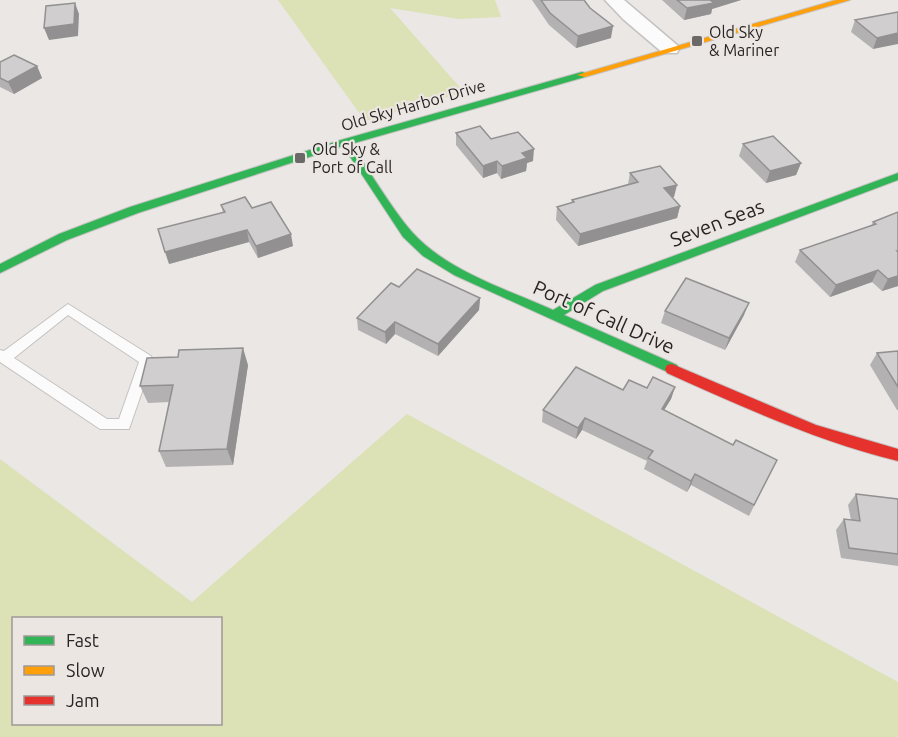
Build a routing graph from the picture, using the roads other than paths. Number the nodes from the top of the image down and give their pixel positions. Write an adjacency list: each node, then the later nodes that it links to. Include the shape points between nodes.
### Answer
1 (614, 0): 3 (street)
2 (846, 0): 3 (street, Old Sky Harbor Drive)
3 (670, 49): 4 (street, Old Sky Harbor Drive)
4 (345, 142): 6 (street, Old Sky Harbor Drive, via 134,210); 7 (street, Port of Call Drive, via 407,234 426,253 489,287)
5 (898, 176): 7 (street, Seven Seas, via 599,288)
6 (5, 262)
7 (554, 315): 9 (street, Port of Call Drive, via 801,428)
8 (2, 356): 8 (lane, via 105,425 124,425 146,360 68,309)
9 (898, 455)

